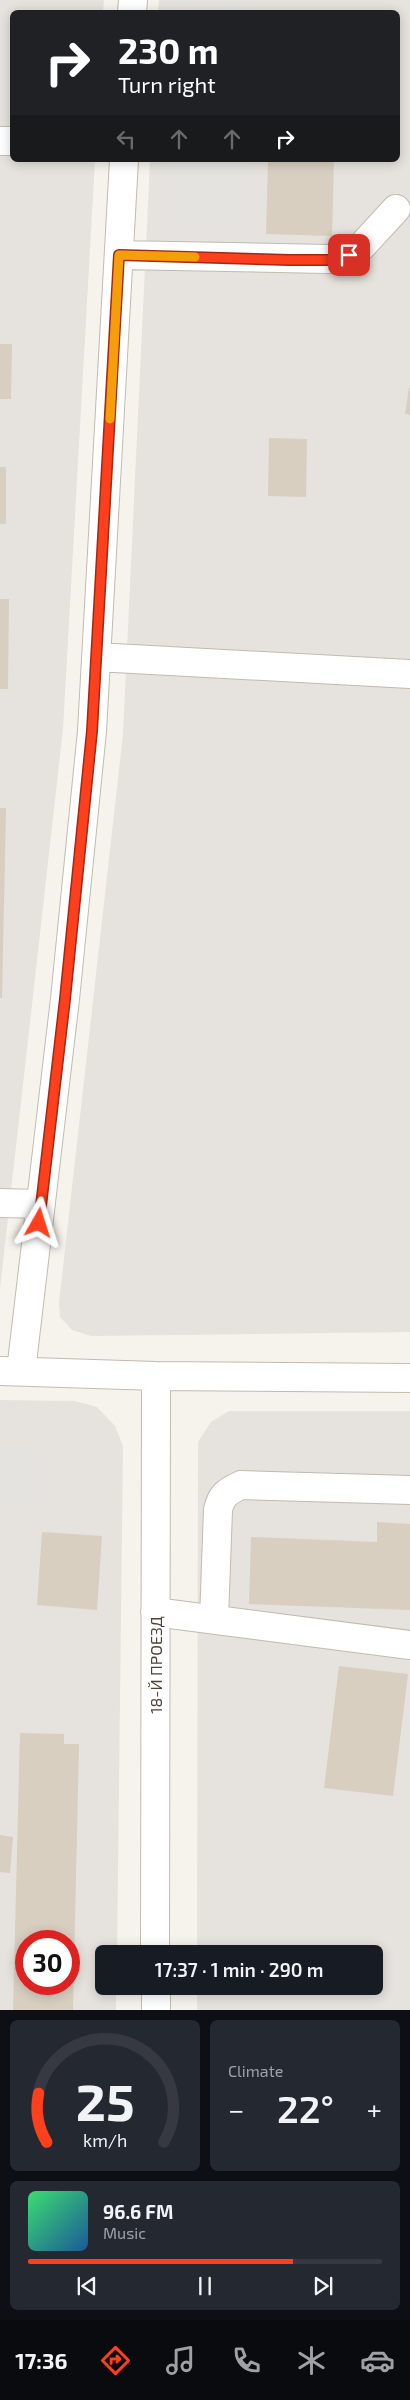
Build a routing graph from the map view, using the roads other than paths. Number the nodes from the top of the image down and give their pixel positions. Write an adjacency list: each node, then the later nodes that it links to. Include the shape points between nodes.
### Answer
1 (124, 162): 3 (street)
2 (396, 209): 3 (street, via 362,246 349,255 328,260)
3 (119, 255): 4 (street)
4 (96, 657): 5 (street); 7 (street, via 92,731)
5 (410, 674)
6 (0, 1203): 7 (street)
7 (41, 1204): 8 (street)
8 (10, 1371): 9 (street)
9 (156, 1376): 10 (street); 12 (street, 18-Й ПРОЕЗД)
10 (410, 1378)
11 (410, 1490): 13 (street, via 241,1485 227,1491 218,1510)
12 (155, 1612): 13 (street); 15 (street, 18-Й ПРОЕЗД)
13 (214, 1619): 14 (street)
14 (410, 1645)
15 (156, 1945)
16 (156, 1995): 17 (street)
17 (156, 2010)

